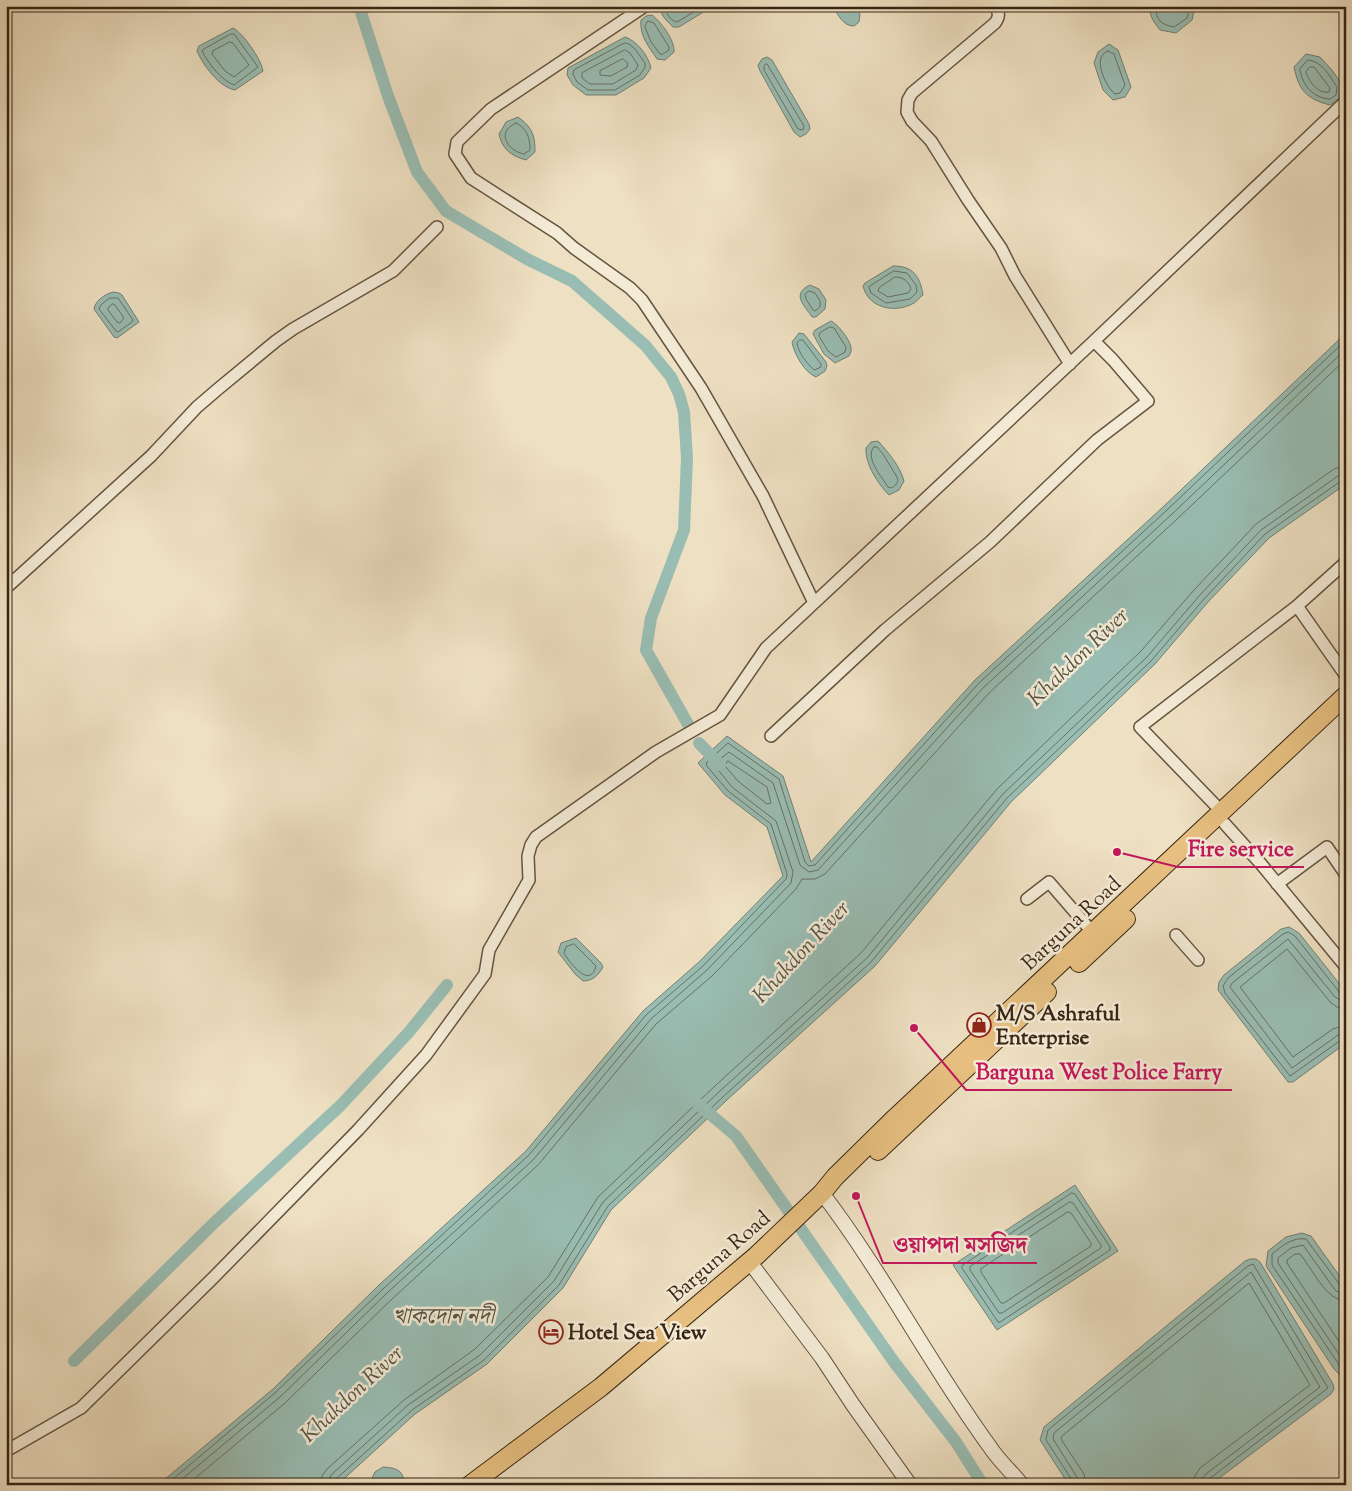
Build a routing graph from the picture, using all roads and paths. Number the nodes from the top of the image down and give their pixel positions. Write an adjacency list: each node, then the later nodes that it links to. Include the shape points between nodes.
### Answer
1 (645, 6): 9 (street, via 491,109 457,142 455,154 471,178 557,233 642,300 702,388 763,496)
2 (995, 6): 6 (street, via 999,12 995,23 912,93 907,112 931,141 1001,248)
3 (1346, 101): 5 (street)
4 (437, 226): 8 (street, via 393,271 276,341 218,389 151,456)
5 (1094, 341): 6 (street); 14 (street, via 1148,401 1097,440 990,542 885,630)
6 (1070, 364): 9 (street)
7 (1346, 562): 10 (street)
8 (6, 588)
9 (814, 603): 25 (street, via 766,648 720,715 656,752 536,837 528,856 529,880 489,950 485,974 426,1055 358,1130 213,1278 80,1408)
10 (1297, 606): 11 (street); 15 (street, via 1140,727)
11 (1346, 676)
12 (1346, 695): 15 (main road, Barguna Road)
13 (1346, 710): 15 (main road, Barguna Road)
14 (771, 736)
15 (1224, 818): 17 (street); 19 (main road, Barguna Road); 23 (main road, Barguna Road, via 867,1162)
16 (1346, 874): 17 (street, via 1327,847)
17 (1277, 884): 22 (street)
18 (1026, 899): 19 (street, via 1049,882)
19 (1093, 933): 23 (main road, Barguna Road, via 895,1118)
20 (1176, 935): 21 (street)
21 (1198, 960)
22 (1346, 967)
23 (826, 1189): 24 (main road, Barguna Road); 28 (street, via 939,1372 990,1447)
24 (752, 1259): 26 (main road, Barguna Road, via 601,1387); 27 (street)
25 (6, 1451)
26 (470, 1485)
27 (910, 1485)
28 (1022, 1485)

